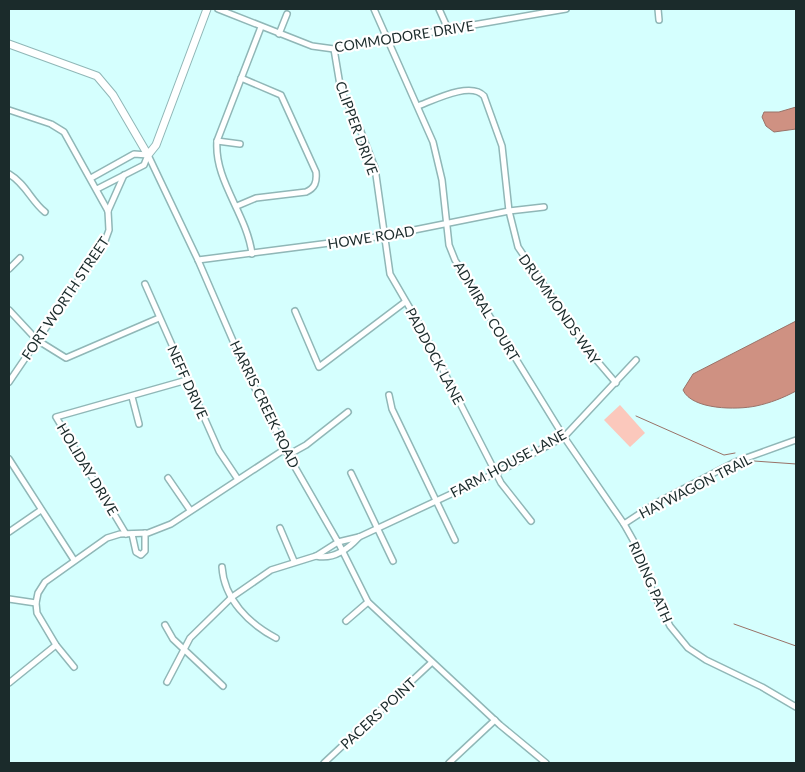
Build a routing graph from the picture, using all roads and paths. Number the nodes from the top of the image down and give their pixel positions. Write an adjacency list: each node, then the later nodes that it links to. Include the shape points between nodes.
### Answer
1 (208, 9): 20 (street, via 156,144)
2 (218, 9): 9 (street, COMMODORE DRIVE)
3 (374, 9): 12 (street, ADMIRAL COURT)
4 (439, 9): 10 (street)
5 (566, 9): 10 (street, COMMODORE DRIVE)
6 (658, 9): 8 (street)
7 (287, 14): 11 (street)
8 (659, 20)
9 (261, 27): 11 (street, COMMODORE DRIVE); 15 (street)
10 (448, 29): 12 (street, COMMODORE DRIVE)
11 (280, 34): 14 (street, COMMODORE DRIVE, via 312,46)
12 (388, 40): 14 (street, COMMODORE DRIVE); 16 (street, ADMIRAL COURT)
13 (9, 44): 20 (street, HARRIS CREEK ROAD, via 101,80 114,94)
14 (334, 49): 31 (street, CLIPPER DRIVE, via 341,91 375,168)
15 (241, 78): 18 (street); 25 (street, via 281,94 317,178 312,189 306,192 256,198)
16 (418, 106): 28 (street, DRUMMONDS WAY, via 469,90 478,90 484,96 502,146); 30 (street, ADMIRAL COURT, via 437,154)
17 (9, 110): 23 (street, FORT WORTH STREET, via 51,124 64,132)
18 (217, 141): 19 (street); 25 (street, via 221,170)
19 (240, 144)
20 (148, 155): 22 (street, via 144,165); 23 (street, via 134,154); 34 (street, HARRIS CREEK ROAD)
21 (9, 174): 29 (street, via 22,183 36,205)
22 (124, 174): 24 (street); 27 (street)
23 (91, 178): 24 (street, FORT WORTH STREET)
24 (97, 189): 27 (street, FORT WORTH STREET)
25 (237, 206): 32 (street, via 250,238)
26 (544, 207): 28 (street, HOWE ROAD)
27 (108, 211): 41 (street, FORT WORTH STREET, via 109,230 105,241)
28 (509, 211): 30 (street, HOWE ROAD); 45 (street, DRUMMONDS WAY, via 512,231 526,262 586,350)
29 (45, 212)
30 (446, 224): 31 (street, HOWE ROAD); 50 (street, ADMIRAL COURT, via 449,245 459,268)
31 (384, 236): 32 (street, HOWE ROAD); 37 (street, PADDOCK LANE, via 390,274)
32 (252, 254): 34 (street, HOWE ROAD)
33 (20, 258): 35 (street)
34 (198, 260): 52 (street, HARRIS CREEK ROAD, via 243,364)
35 (9, 269)
36 (145, 284): 40 (street, NEFF DRIVE)
37 (405, 302): 39 (street, via 319,367); 56 (street, PADDOCK LANE)
38 (9, 310): 41 (street)
39 (295, 311)
40 (159, 318): 41 (street, via 72,357 61,357); 43 (street, NEFF DRIVE)
41 (37, 340): 44 (street, FORT WORTH STREET)
42 (636, 360): 45 (street, FARM HOUSE LANE)
43 (187, 380): 47 (street, HOLIDAY DRIVE); 58 (street, NEFF DRIVE, via 219,451)
44 (9, 382)
45 (616, 383): 50 (street, FARM HOUSE LANE)
46 (389, 394): 59 (street, via 392,408)
47 (132, 397): 49 (street); 68 (street, HOLIDAY DRIVE, via 56,418)
48 (348, 412): 53 (street)
49 (138, 424)
50 (564, 437): 56 (street, FARM HOUSE LANE); 63 (street, RIDING PATH)
51 (796, 440): 63 (street, HAYWAGON TRAIL, via 735,462)
52 (285, 449): 53 (street, HARRIS CREEK ROAD); 58 (street)
53 (288, 455): 71 (street, HARRIS CREEK ROAD)
54 (9, 460): 60 (street)
55 (351, 472): 65 (street)
56 (496, 473): 59 (street, FARM HOUSE LANE); 62 (street, PADDOCK LANE)
57 (168, 478): 61 (street)
58 (237, 478): 61 (street)
59 (437, 502): 65 (street, FARM HOUSE LANE); 70 (street)
60 (41, 510): 66 (street); 74 (street)
61 (190, 510): 67 (street, via 163,528)
62 (531, 521)
63 (624, 524): 92 (street, RIDING PATH, via 670,626 688,648)
64 (280, 528): 75 (street)
65 (378, 528): 69 (street, FARM HOUSE LANE); 76 (street)
66 (9, 532)
67 (145, 533): 68 (street); 68 (street, via 145,551 141,555 136,552)
68 (129, 534): 74 (street, via 107,538)
69 (359, 537): 71 (street, FARM HOUSE LANE); 72 (street, FARM HOUSE LANE)
70 (454, 540)
71 (338, 542): 72 (street, HARRIS CREEK ROAD); 73 (street, FARM HOUSE LANE)
72 (342, 551): 73 (street, via 324,558); 80 (street, HARRIS CREEK ROAD)
73 (316, 556): 75 (street)
74 (74, 560): 81 (street, via 46,582)
75 (294, 561): 78 (street, via 262,575)
76 (393, 561)
77 (222, 567): 78 (street, via 222,578)
78 (232, 597): 84 (street, via 249,620); 86 (street, via 197,629)
79 (9, 599): 81 (street)
80 (368, 602): 82 (street); 87 (street, HARRIS CREEK ROAD)
81 (36, 603): 85 (street, via 41,623)
82 (346, 622)
83 (165, 625): 86 (street)
84 (276, 638)
85 (56, 645): 88 (street); 90 (street)
86 (184, 649): 89 (street); 91 (street)
87 (432, 663): 93 (street, HARRIS CREEK ROAD); 94 (street, PACERS POINT)
88 (74, 667)
89 (167, 682)
90 (9, 683)
91 (223, 686)
92 (796, 708)
93 (495, 720): 95 (street); 96 (street, HARRIS CREEK ROAD)
94 (324, 763)
95 (449, 763)
96 (546, 763)

